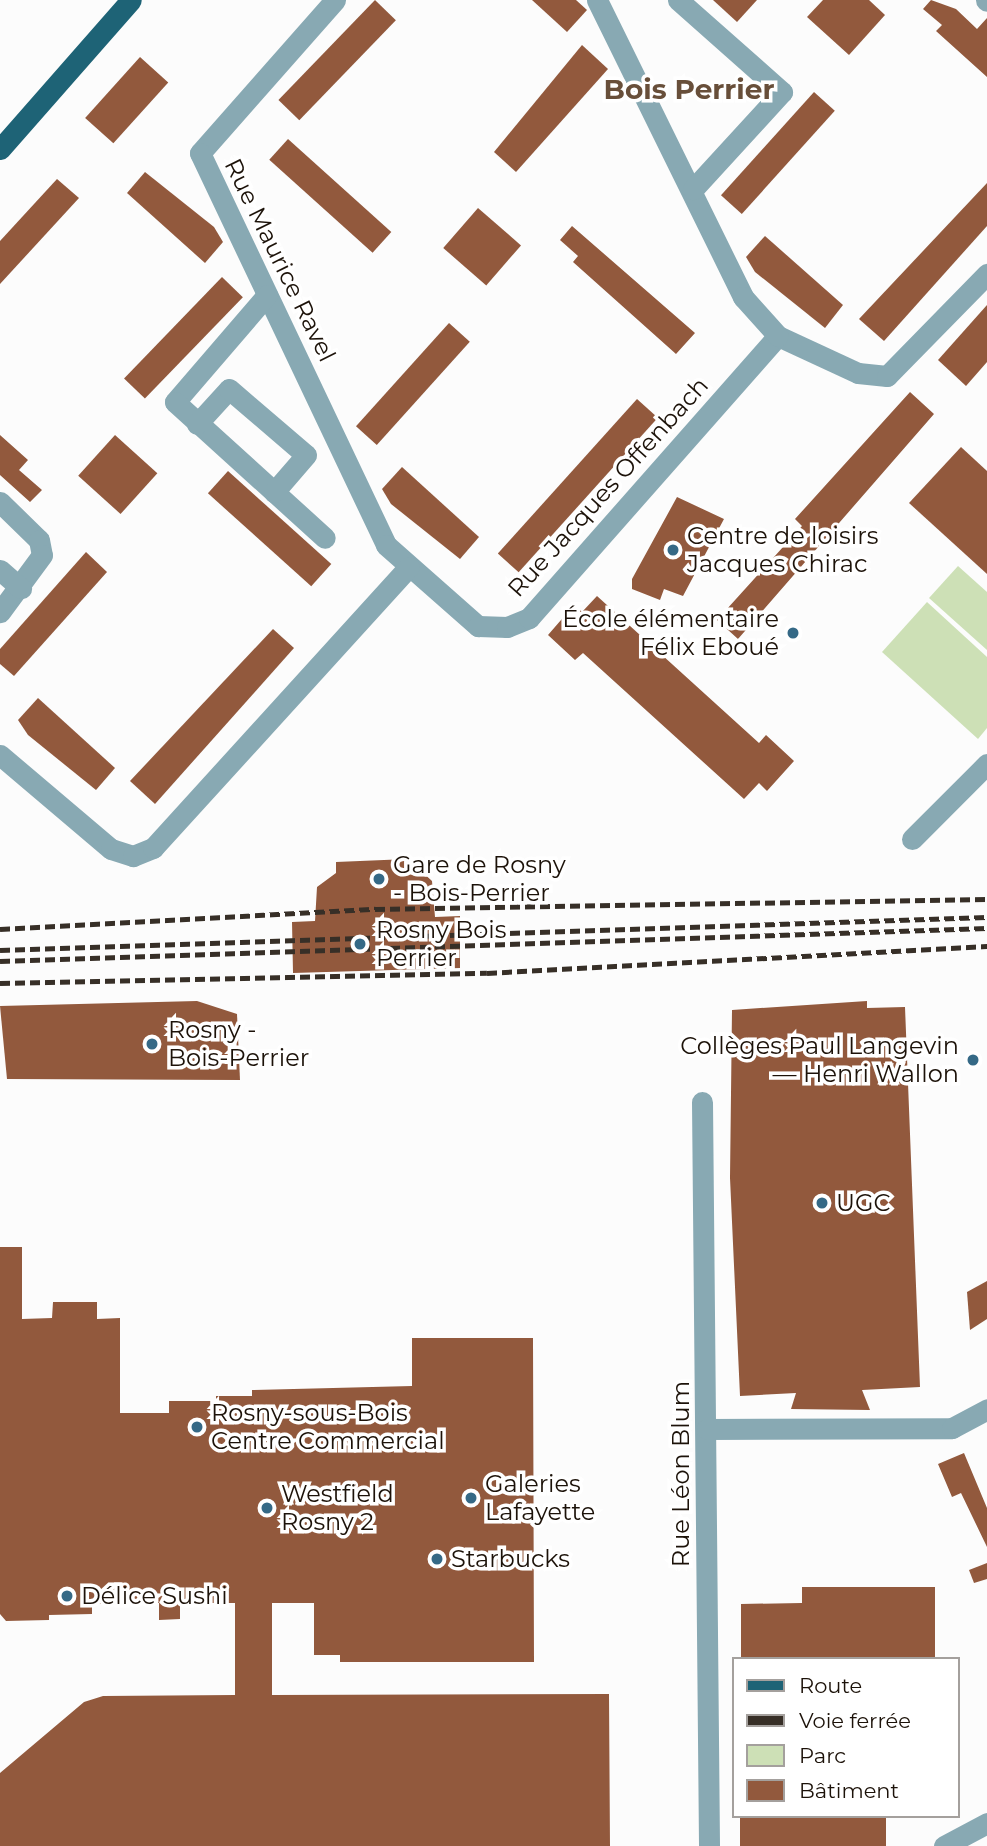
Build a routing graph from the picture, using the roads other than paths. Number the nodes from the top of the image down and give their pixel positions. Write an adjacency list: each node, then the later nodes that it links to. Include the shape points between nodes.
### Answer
1 (335, 0): 8 (street, Rue Maurice Ravel, via 200,153)
2 (597, 0): 6 (street)
3 (678, 0): 6 (street, via 782,92)
4 (133, 2): 5 (main road)
5 (0, 149)
6 (693, 189): 9 (street, via 743,297)
7 (987, 274): 9 (street, via 887,376 858,373)
8 (267, 295): 10 (street, via 175,402); 14 (street, Rue Maurice Ravel, via 386,545)
9 (778, 336): 14 (street, Rue Jacques Offenbach, via 529,618 507,627 478,626)
10 (198, 424): 11 (street); 11 (street, via 229,389 306,454)
11 (274, 492): 13 (street)
12 (0, 502): 16 (street, via 38,541 42,555)
13 (325, 538)
14 (409, 566): 18 (street, via 153,848 133,856 111,849)
15 (0, 569): 16 (street)
16 (21, 589): 17 (street)
17 (0, 611)
18 (0, 755)
19 (987, 764): 20 (street)
20 (912, 839)
21 (702, 1102): 23 (street, Rue Léon Blum)
22 (987, 1409): 23 (street, via 952,1428)
23 (707, 1429): 25 (street, Rue Léon Blum)
24 (987, 1823): 26 (street)
25 (709, 1846)
26 (944, 1846)

